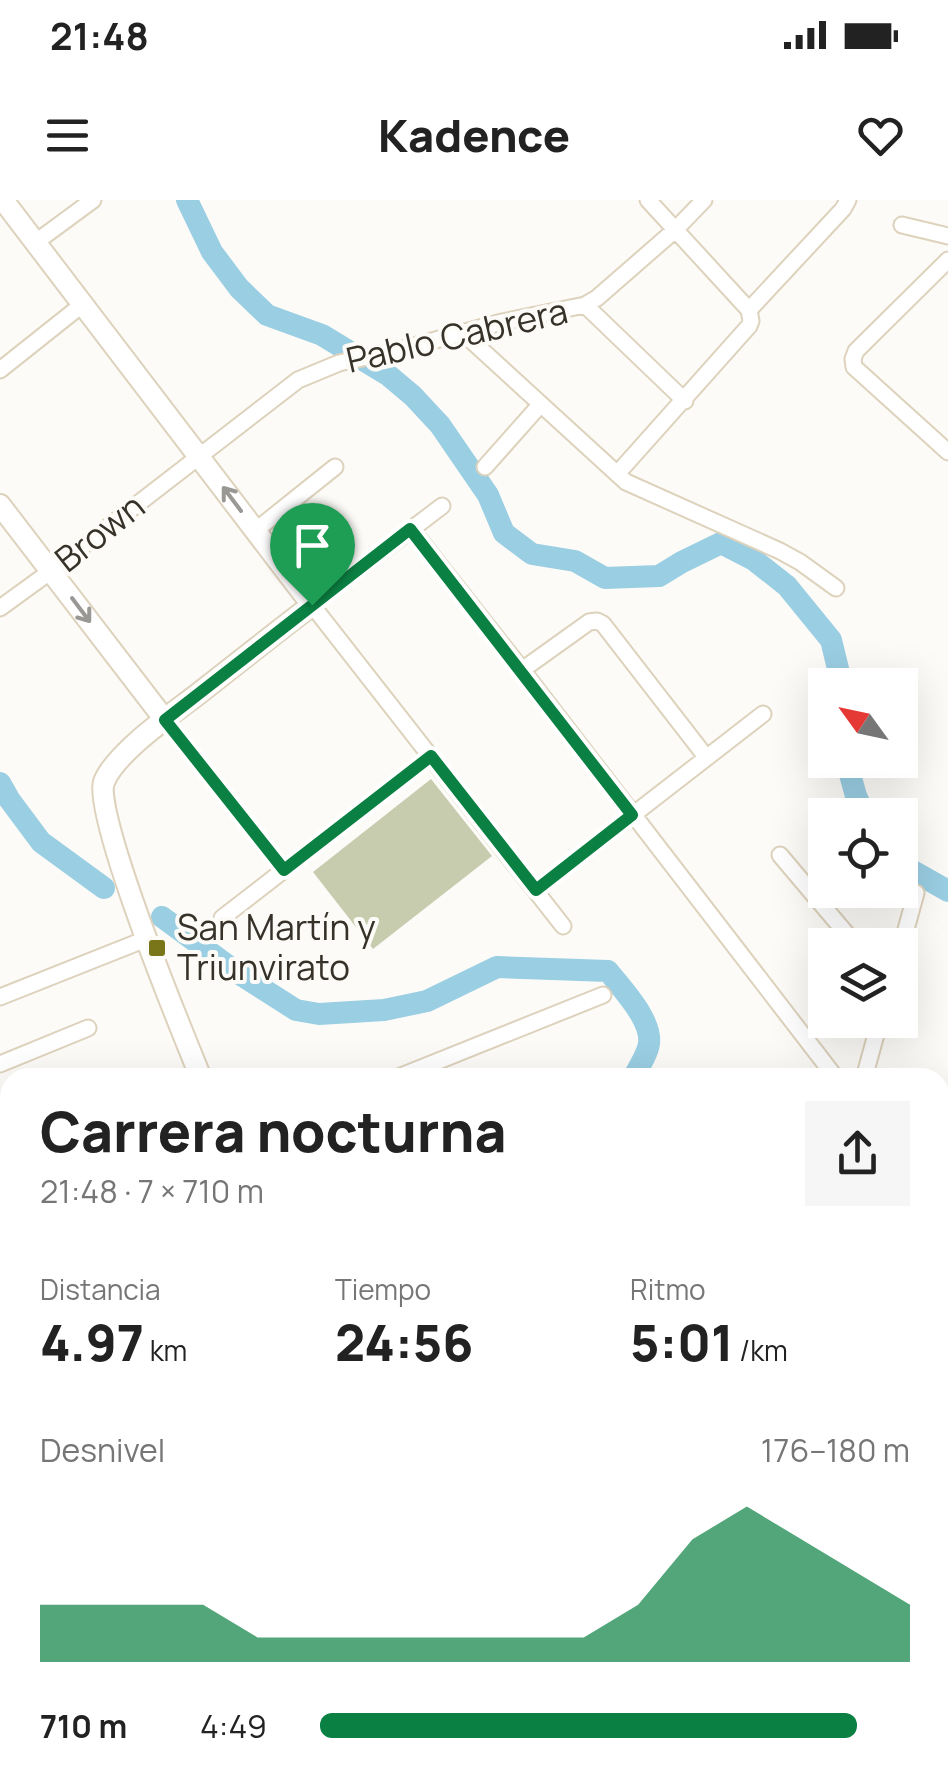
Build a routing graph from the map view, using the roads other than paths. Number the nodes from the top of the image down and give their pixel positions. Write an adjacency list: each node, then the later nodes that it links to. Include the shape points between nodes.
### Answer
1 (4, 200): 9 (main road)
2 (93, 200): 9 (street)
3 (648, 200): 7 (street)
4 (704, 200): 7 (street, Pablo Cabrera)
5 (848, 200): 13 (street)
6 (902, 225): 8 (street)
7 (675, 230): 12 (street, Pablo Cabrera); 13 (street)
8 (948, 236)
9 (36, 242): 11 (main road)
10 (948, 260): 18 (street, via 853,359 854,367)
11 (83, 304): 15 (street); 19 (main road)
12 (585, 305): 14 (street, Pablo Cabrera); 16 (street)
13 (748, 310): 16 (street, via 749,326)
14 (462, 332): 17 (street); 19 (street, Pablo Cabrera, via 298,380)
15 (0, 370)
16 (684, 401): 22 (street)
17 (540, 405): 21 (street); 22 (street)
18 (948, 452)
19 (199, 456): 26 (main road, one-way to 19); 27 (street, Brown)
20 (334, 466): 26 (street)
21 (485, 467)
22 (617, 474): 28 (street, via 800,562)
23 (0, 505): 27 (main road)
24 (442, 506): 25 (street)
25 (410, 529): 29 (street); 31 (street)
26 (256, 530): 29 (main road)
27 (51, 572): 30 (street, Brown); 33 (main road, one-way to 33)
28 (836, 588)
29 (312, 605): 33 (main road); 34 (street)
30 (0, 608)
31 (522, 670): 35 (street, via 590,622 603,624); 36 (street)
32 (763, 714): 35 (street)
33 (165, 720): 38 (street); 43 (main road, via 113,766 102,787)
34 (431, 756): 38 (street); 39 (street)
35 (706, 757): 36 (street)
36 (632, 815): 39 (street); 51 (street)
37 (780, 854): 42 (street)
38 (284, 870): 40 (street)
39 (536, 890): 41 (street)
40 (222, 918)
41 (564, 926)
42 (842, 928)
43 (146, 940): 45 (street); 49 (main road)
44 (604, 995): 50 (street)
45 (0, 997)
46 (88, 1028): 48 (street)
47 (875, 1038): 52 (street)
48 (0, 1064)
49 (196, 1068)
50 (421, 1068)
51 (828, 1068)
52 (867, 1068)

